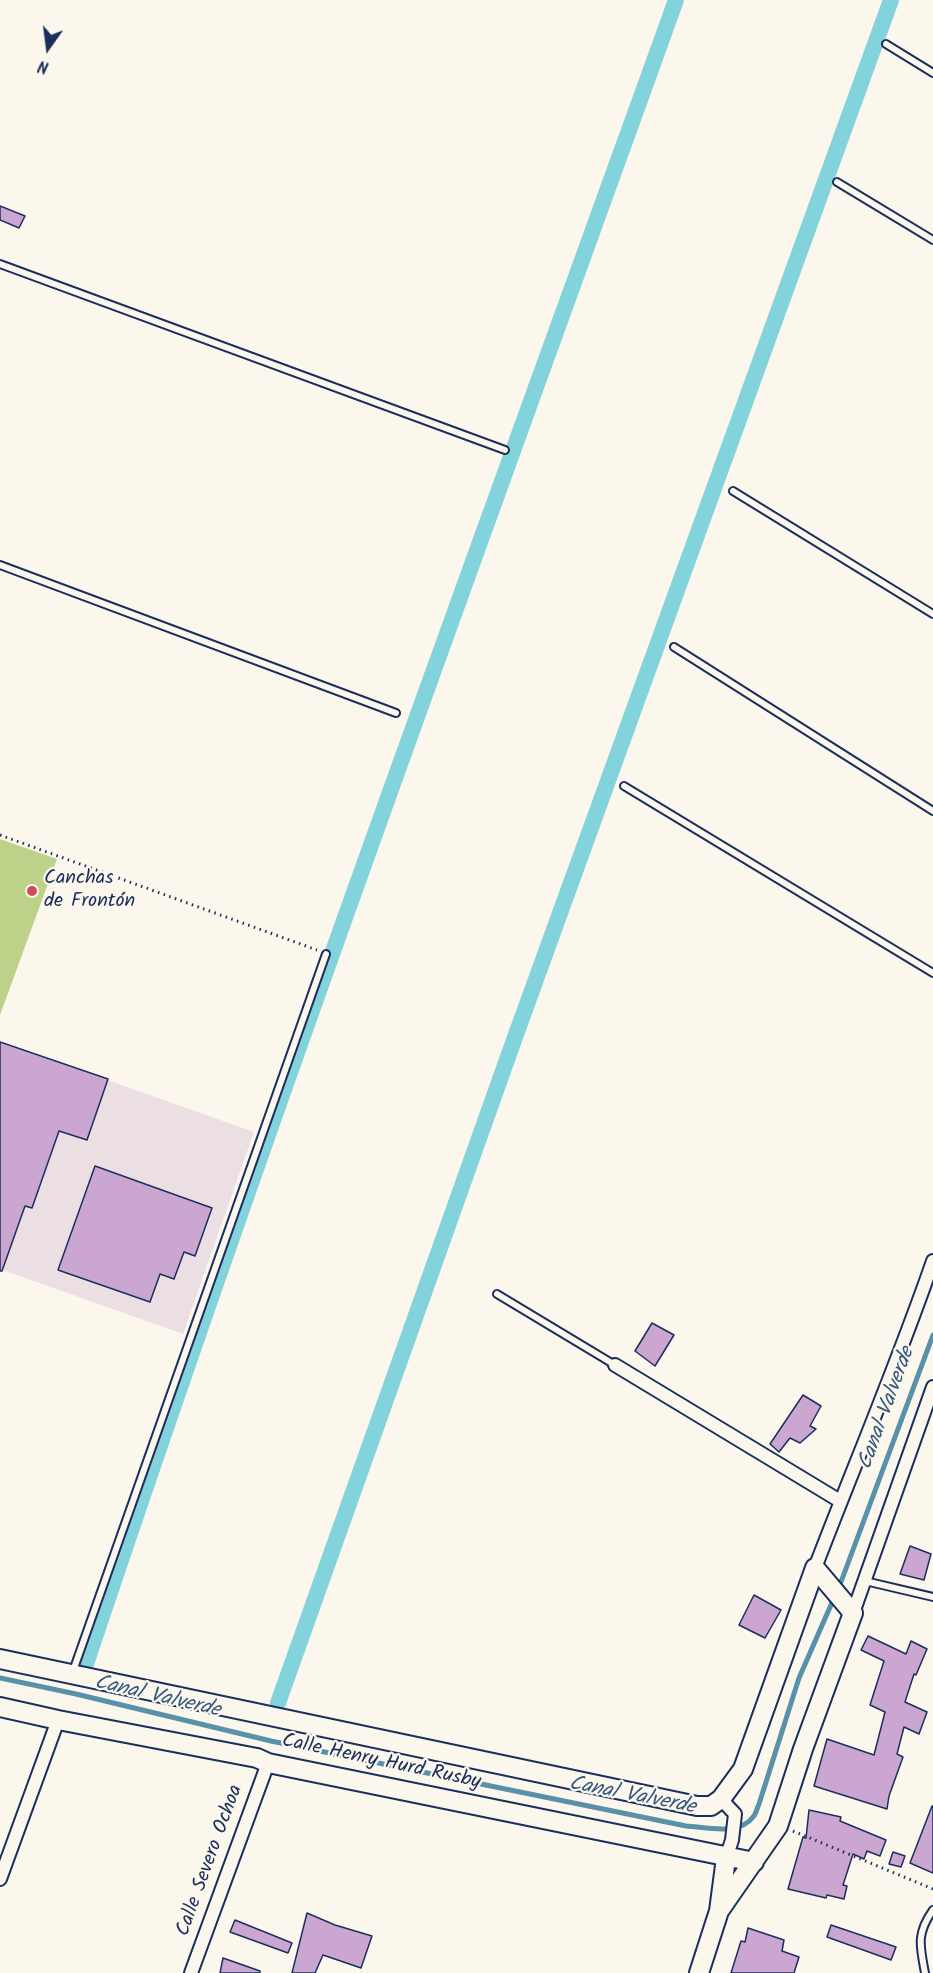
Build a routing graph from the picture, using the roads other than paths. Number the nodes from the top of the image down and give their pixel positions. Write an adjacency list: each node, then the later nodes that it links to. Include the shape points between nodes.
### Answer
1 (886, 44): 2 (lane)
2 (933, 73)
3 (837, 182): 4 (lane)
4 (933, 240)
5 (0, 264): 6 (lane)
6 (505, 450)
7 (733, 491): 9 (lane)
8 (0, 565): 11 (lane)
9 (933, 614)
10 (674, 647): 13 (lane)
11 (396, 713)
12 (624, 786): 15 (lane)
13 (933, 811)
14 (326, 954): 26 (lane)
15 (933, 973)
16 (933, 1261): 20 (street)
17 (497, 1294): 18 (lane)
18 (615, 1365): 20 (street)
19 (933, 1387): 22 (street)
20 (840, 1501): 21 (street)
21 (815, 1568): 24 (street); 30 (street, via 743,1769)
22 (865, 1581): 23 (lane); 24 (street)
23 (933, 1597)
24 (848, 1607): 32 (street, via 778,1826)
25 (0, 1659): 26 (street, Calle Henry Hurd Rusby)
26 (71, 1674): 30 (street, Calle Henry Hurd Rusby, via 697,1806 711,1806)
27 (0, 1707): 28 (street, Calle Henry Hurd Rusby)
28 (58, 1720): 29 (street, Calle Henry Hurd Rusby); 33 (street)
29 (268, 1762): 31 (street, Calle Henry Hurd Rusby); 36 (street, Calle Severo Ochoa)
30 (721, 1799): 31 (street, via 735,1814)
31 (726, 1857): 32 (street, Calle Henry Hurd Rusby); 35 (street)
32 (754, 1862): 35 (street)
33 (0, 1879)
34 (933, 1910): 38 (lane, via 920,1935)
35 (719, 1911): 37 (street)
36 (190, 1973)
37 (699, 1973)
38 (925, 1973)

